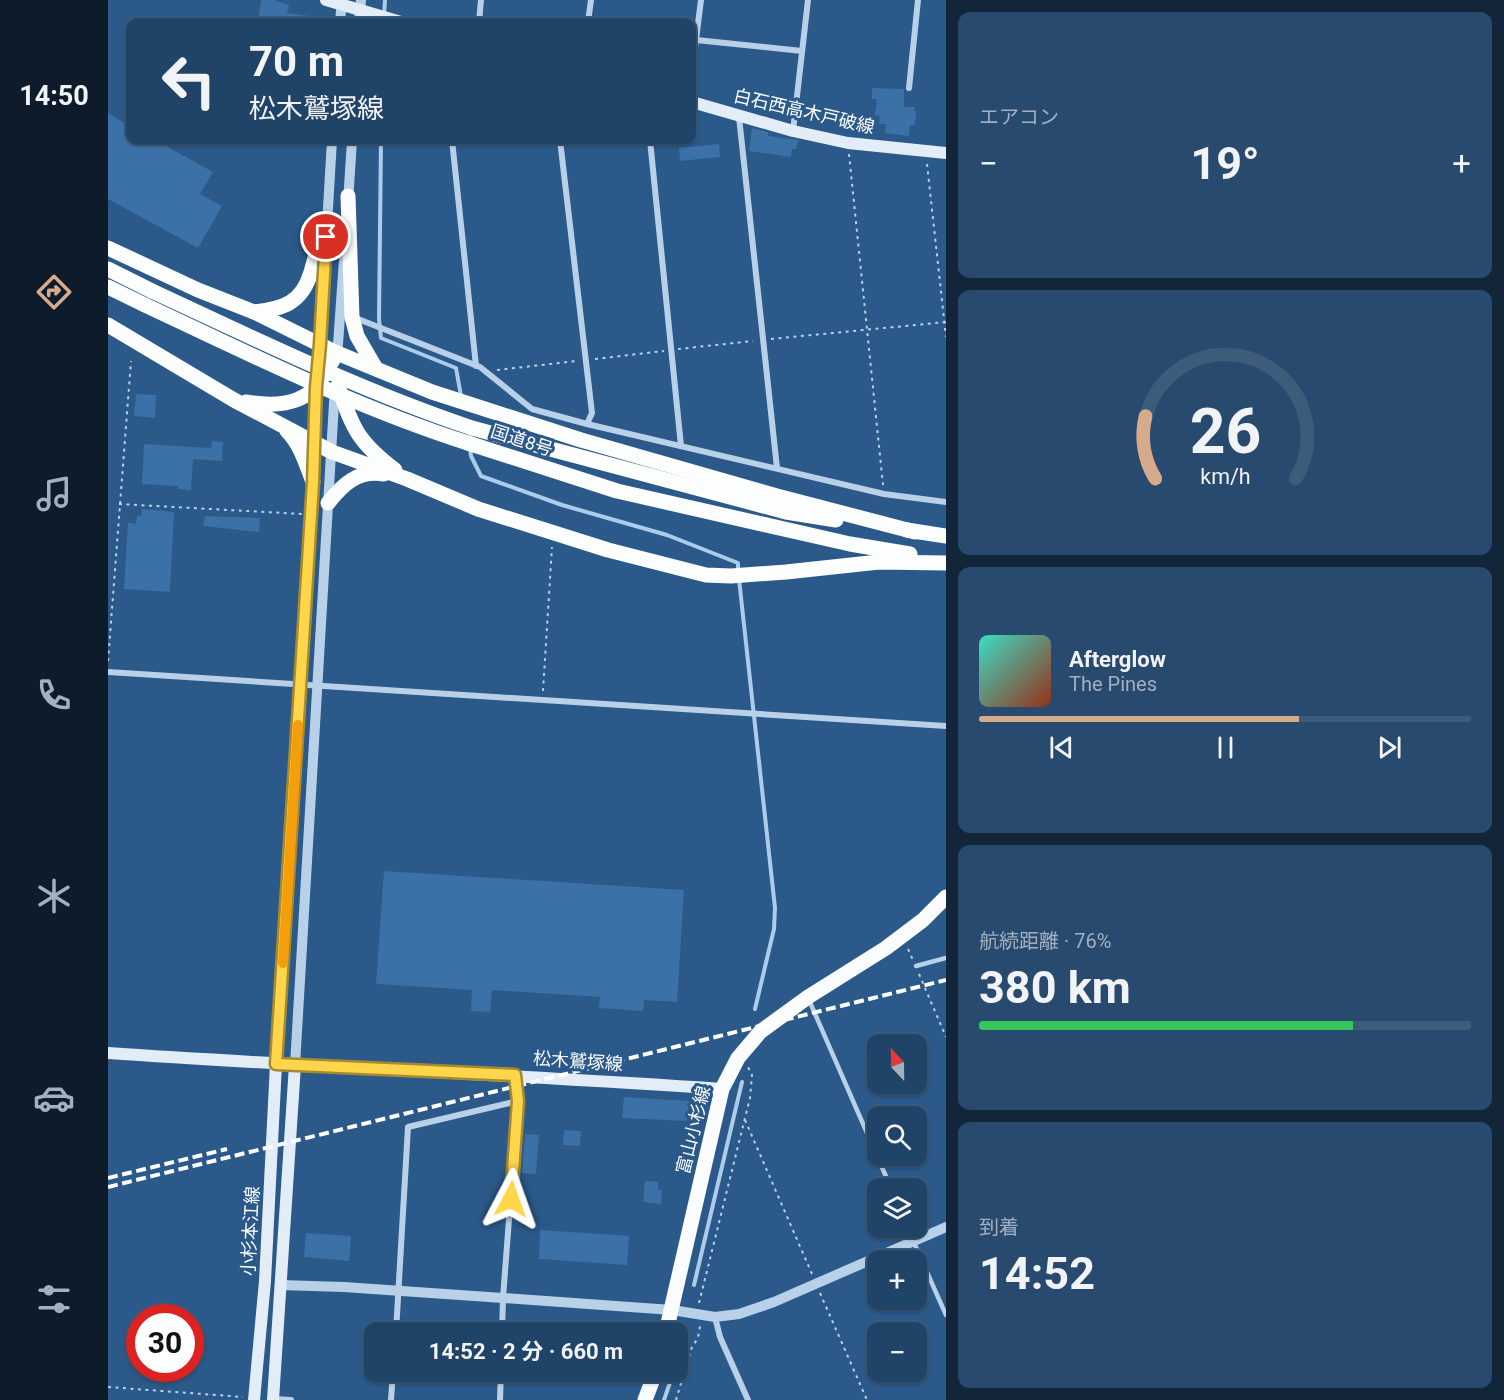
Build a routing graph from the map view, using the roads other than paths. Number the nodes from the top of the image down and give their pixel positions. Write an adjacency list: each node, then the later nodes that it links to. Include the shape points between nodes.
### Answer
1 (326, 0): 7 (main road)
2 (482, 0): 11 (street)
3 (591, 0): 12 (street)
4 (701, 0): 13 (street)
5 (808, 0): 14 (street)
6 (918, 0): 15 (street)
7 (341, 3): 8 (main road); 9 (street)
8 (360, 11): 10 (main road)
9 (340, 18)
10 (386, 18)
11 (480, 18)
12 (589, 18)
13 (696, 40): 14 (street)
14 (802, 51): 18 (street)
15 (909, 88)
16 (696, 103): 17 (main road, 白石西高木戸破線)
17 (739, 116): 18 (main road, 白石西高木戸破線); 45 (street)
18 (793, 131): 24 (main road, 白石西高木戸破線, via 848,143)
19 (332, 144): 26 (street)
20 (352, 144): 25 (street)
21 (452, 144): 35 (street)
22 (560, 144): 40 (street, via 592,413)
23 (650, 144): 43 (street)
24 (946, 153)
25 (348, 196): 31 (highway); 34 (street)
26 (326, 237): 30 (highway, via 317,249 303,291 291,303); 33 (street)
27 (108, 248): 30 (highway)
28 (108, 269): 50 (highway, 国道8号, bridge, via 300,360 472,428 786,512)
29 (108, 287): 52 (highway, 国道8号, bridge, via 294,375 421,428 617,491 850,544)
30 (254, 312): 33 (highway)
31 (352, 317): 35 (street); 36 (highway, via 360,343)
32 (108, 325): 39 (highway)
33 (320, 344): 34 (highway); 38 (street)
34 (337, 352): 36 (highway); 37 (street); 38 (highway)
35 (476, 366): 40 (street, via 532,408)
36 (375, 367): 50 (highway, via 432,392 581,440)
37 (335, 378): 44 (street); 46 (highway, via 359,438)
38 (316, 387): 39 (highway, via 284,404); 42 (street)
39 (234, 400): 41 (highway)
40 (587, 424): 43 (street)
41 (280, 425): 42 (highway); 47 (highway, via 298,445)
42 (314, 442): 44 (highway); 47 (street)
43 (681, 446): 45 (street)
44 (332, 452): 46 (highway); 49 (street)
45 (777, 468): 48 (street, via 884,494)
46 (407, 479): 49 (highway, via 373,472 358,476 342,486); 52 (highway, via 478,509 554,534 706,575)
47 (313, 482): 54 (street)
48 (946, 502)
49 (328, 503): 55 (street)
50 (915, 532): 51 (highway, 国道8号)
51 (946, 536)
52 (946, 561)
53 (108, 672): 54 (street)
54 (301, 684): 55 (street); 62 (street)
55 (317, 685): 56 (street); 63 (street)
56 (946, 726)
57 (946, 897): 60 (main road, 富山小杉線, via 886,948)
58 (946, 958): 59 (lane)
59 (916, 966)
60 (808, 997): 65 (main road, 富山小杉線, via 760,1032 741,1054); 67 (lane)
61 (108, 1053): 62 (main road, 松木鷲塚線)
62 (276, 1064): 63 (main road, 松木鷲塚線); 83 (main road, 小杉本江線, via 265,1281)
63 (295, 1065): 64 (main road, 松木鷲塚線); 71 (main road, 小杉本江線)
64 (515, 1075): 65 (main road, 松木鷲塚線); 66 (street)
65 (722, 1089): 74 (main road, 富山小杉線)
66 (518, 1101): 72 (street, via 408,1127); 73 (street)
67 (887, 1178)
68 (946, 1227): 70 (street)
69 (912, 1238): 70 (lane)
70 (913, 1241): 75 (lane); 76 (street, via 774,1302 739,1314)
71 (280, 1285): 72 (street); 84 (main road, 小杉本江線)
72 (399, 1291): 73 (street); 77 (street)
73 (503, 1298): 74 (street); 78 (street)
74 (672, 1310): 76 (street); 79 (main road, 富山小杉線)
75 (946, 1315)
76 (715, 1317): 89 (street)
77 (397, 1322)
78 (502, 1322)
79 (669, 1322)
80 (392, 1382): 86 (street)
81 (501, 1382): 87 (street)
82 (652, 1382): 88 (main road)
83 (254, 1399)
84 (273, 1399): 85 (street)
85 (291, 1400)
86 (391, 1400)
87 (500, 1400)
88 (645, 1400)
89 (748, 1400)

